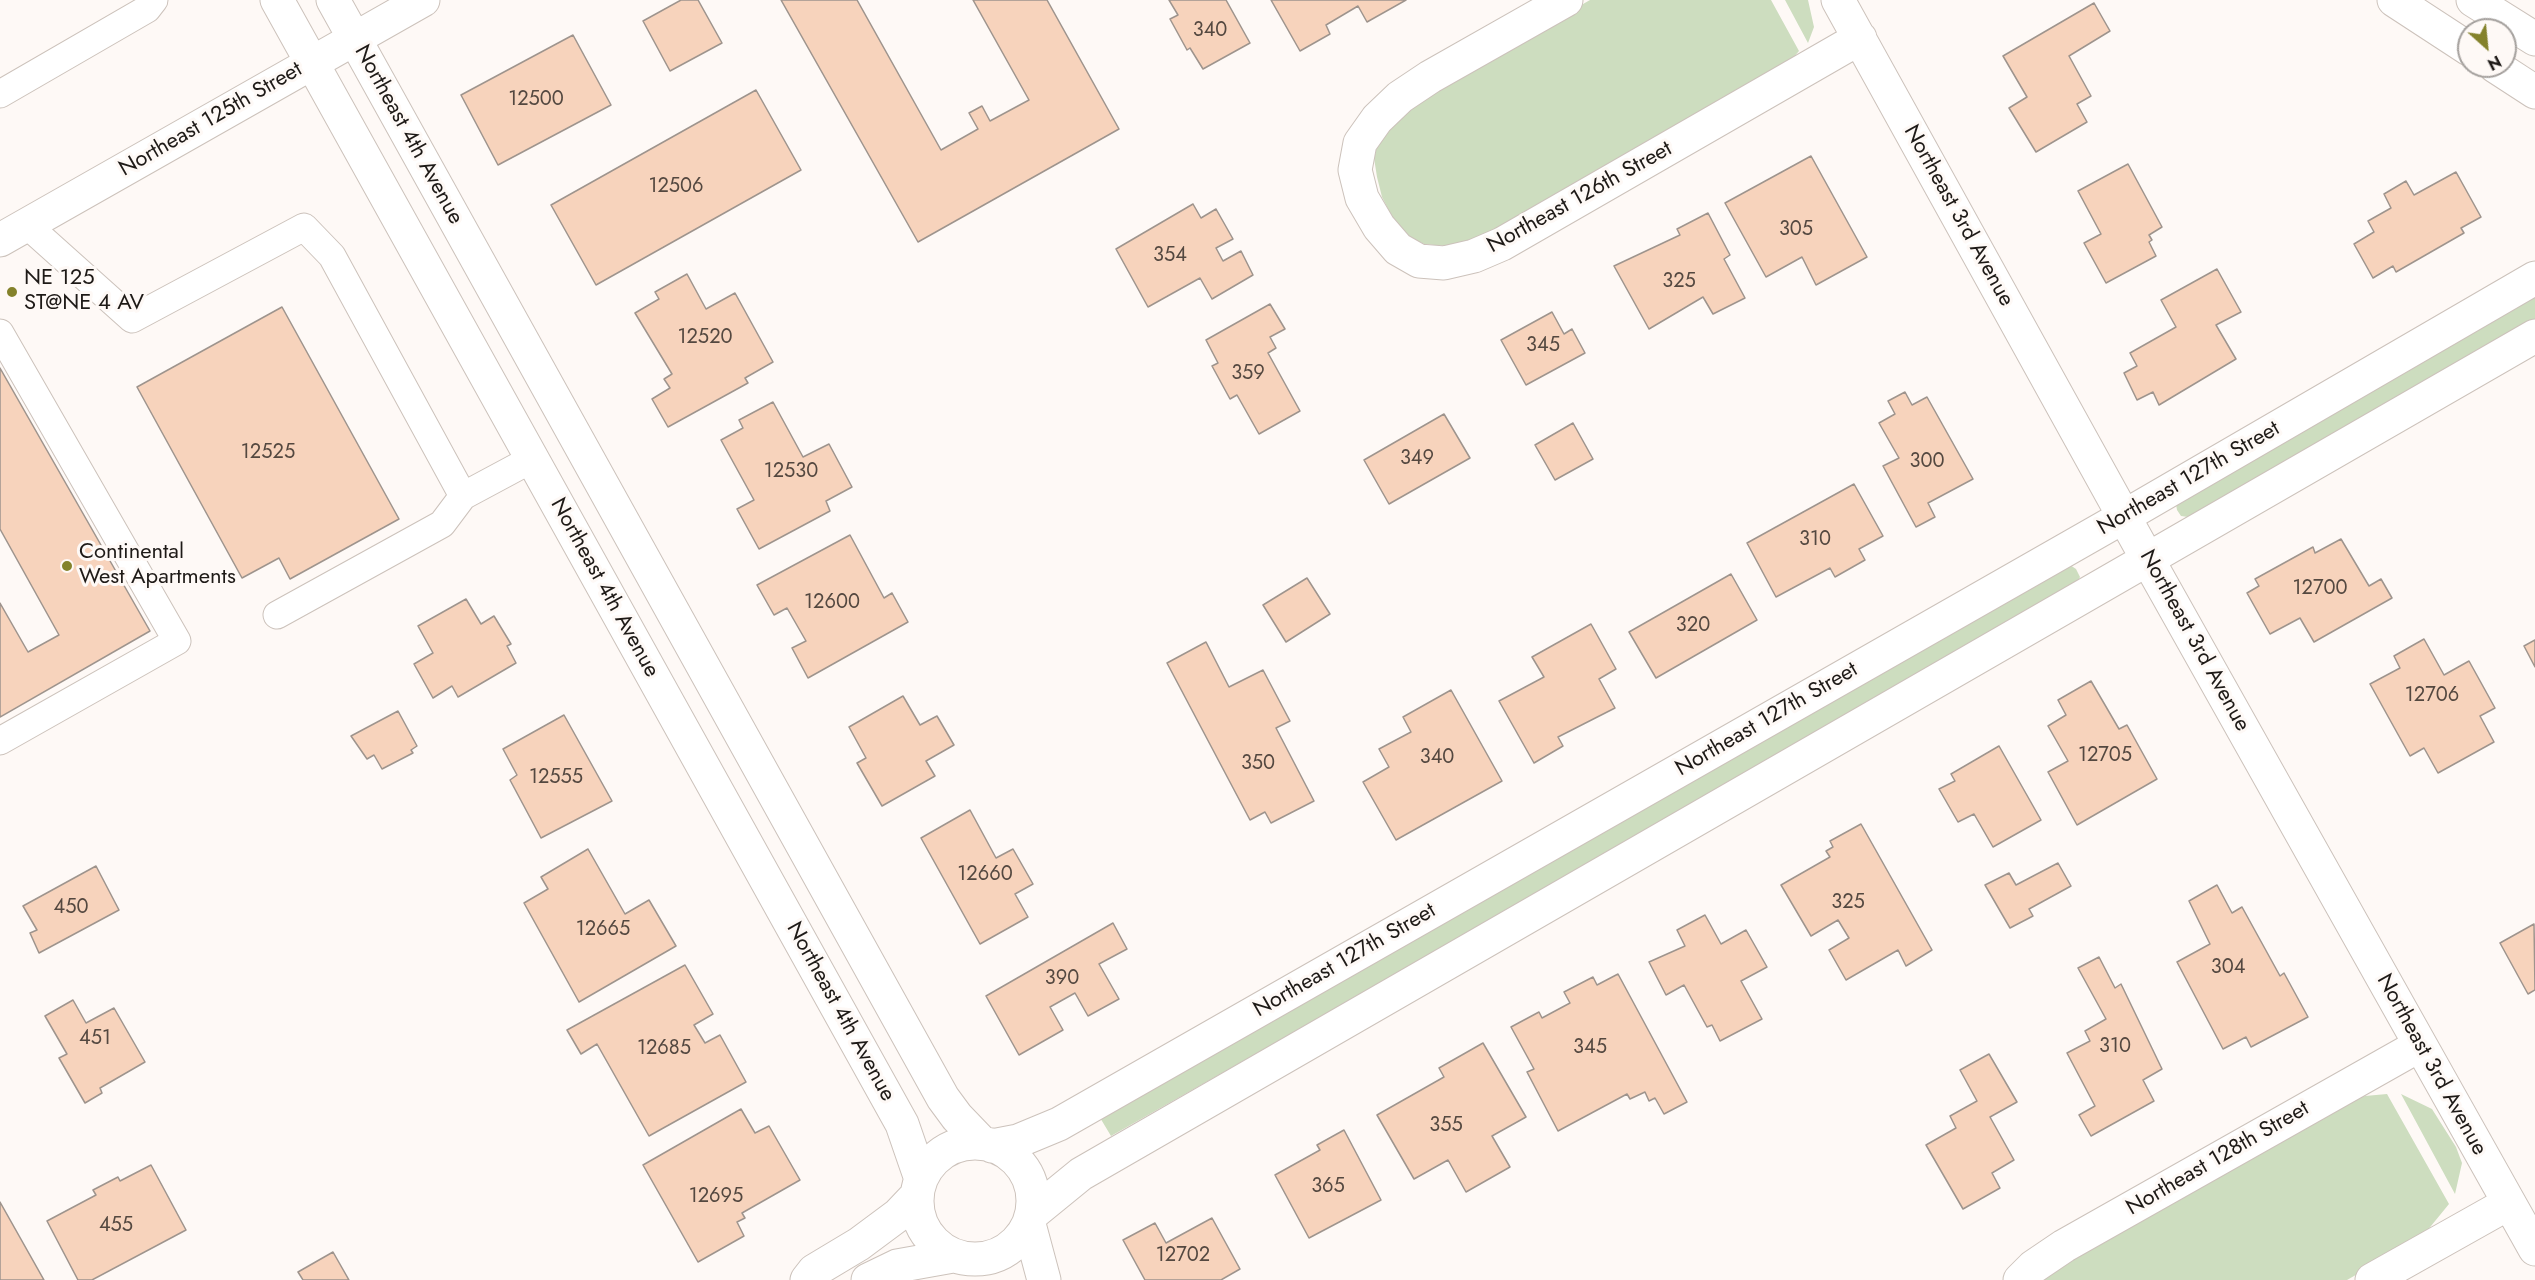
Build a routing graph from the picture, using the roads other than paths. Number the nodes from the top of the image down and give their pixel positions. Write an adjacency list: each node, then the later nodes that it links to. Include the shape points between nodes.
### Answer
1 (154, 0): 16 (lane, via 147,9)
2 (277, 0): 13 (street, Northeast 4th Avenue)
3 (333, 0): 10 (street, Northeast 4th Avenue)
4 (423, 0): 10 (street, Northeast 125th Street)
5 (1566, 0): 9 (street, Northeast 126th Street, via 1400,97 1360,143 1355,170 1362,198 1398,249 1419,261 1444,263 1502,244)
6 (1838, 0): 9 (street, Northeast 3rd Avenue)
7 (2394, 0): 12 (street)
8 (2473, 0): 11 (street)
9 (1860, 38): 23 (street, Northeast 3rd Avenue)
10 (355, 39): 13 (street, Northeast 125th Street); 26 (street, Northeast 4th Avenue)
11 (2535, 39)
12 (2457, 41)
13 (312, 63): 17 (street, Northeast 125th Street); 21 (street, Northeast 4th Avenue)
14 (2513, 78): 15 (street)
15 (2535, 92)
16 (0, 94)
17 (13, 233): 22 (lane, via 132,319 304,227 332,256)
18 (2535, 278): 23 (street, Northeast 127th Street)
19 (0, 333): 28 (lane, via 177,641)
20 (2535, 336): 24 (street)
21 (532, 459): 22 (lane); 27 (street, Northeast 4th Avenue)
22 (463, 496): 25 (lane, via 442,524)
23 (2124, 516): 24 (street, Northeast 3rd Avenue); 30 (street, Northeast 127th Street, via 1059,1124 1018,1141)
24 (2148, 560): 29 (street, Northeast 3rd Avenue); 33 (street, via 1097,1164 1062,1187)
25 (277, 615)
26 (675, 615): 27 (street); 30 (street, Northeast 4th Avenue, via 944,1098 957,1117)
27 (631, 638): 31 (street, Northeast 4th Avenue, via 902,1124)
28 (0, 741)
29 (2420, 1045): 32 (street, Northeast 3rd Avenue); 39 (street, Northeast 128th Street, via 2064,1246)
30 (987, 1144): 31 (street, via 967,1143 940,1155 929,1165); 33 (street, via 1008,1153 1030,1179 1034,1196)
31 (919, 1187): 35 (street, via 918,1213 925,1231 937,1246); 36 (street, via 898,1215 814,1271)
32 (2509, 1203): 34 (street, Northeast 3rd Avenue); 40 (street)
33 (1031, 1219): 35 (street, via 1021,1238 996,1256); 38 (street)
34 (2535, 1249)
35 (967, 1265): 37 (street, via 897,1266)
36 (807, 1280)
37 (868, 1280)
38 (1044, 1280)
39 (2020, 1280)
40 (2372, 1280)

